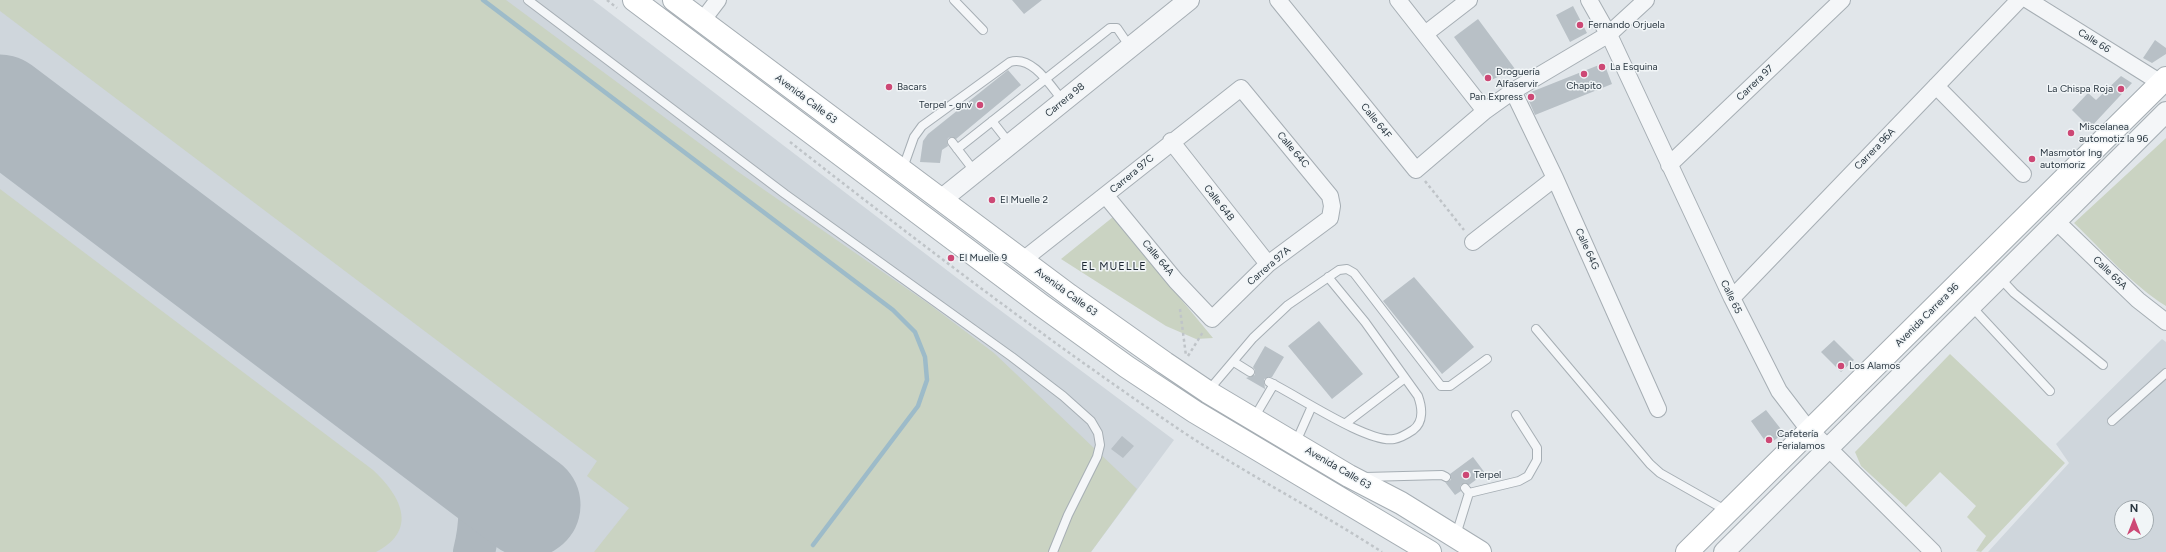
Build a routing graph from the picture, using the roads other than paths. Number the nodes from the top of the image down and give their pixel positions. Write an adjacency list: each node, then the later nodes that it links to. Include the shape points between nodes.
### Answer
1 (528, 0): 75 (lane, via 785,194 1023,366 1091,421 1098,433 1100,444 1097,457)
2 (634, 0): 76 (main road, via 1127,367 1194,412)
3 (674, 0): 15 (main road, Avenida Calle 63)
4 (718, 0): 15 (street)
5 (954, 0): 16 (lane)
6 (1189, 0): 19 (street, Carrera 98)
7 (1278, 0): 26 (street, Calle 64F, via 1416,170)
8 (1398, 0): 17 (street)
9 (1469, 0): 17 (street)
10 (1589, 0): 18 (street, Calle 65)
11 (1646, 0): 18 (street)
12 (1842, 0): 35 (street, Carrera 97)
13 (2019, 0): 22 (street, Carrera 96A)
14 (2028, 0): 21 (street, Calle 66)
15 (702, 21): 36 (main road, Avenida Calle 63)
16 (983, 30)
17 (1425, 34): 26 (street)
18 (1609, 34): 24 (street); 35 (street, Calle 65)
19 (1130, 48): 20 (lane, via 1117,28 1110,28); 25 (street, Carrera 98)
20 (1045, 78): 25 (lane); 28 (lane, via 1025,61 1010,62); 29 (lane)
21 (2163, 80): 68 (main road, Avenida Carrera 96)
22 (1936, 86): 38 (street); 49 (street, Carrera 96A)
23 (1241, 88): 31 (street, Carrera 97C); 42 (street, Calle 64C, via 1330,196)
24 (1513, 91): 26 (street); 39 (street, Calle 64G)
25 (1063, 101): 33 (street, Carrera 98)
26 (1485, 111)
27 (2166, 112): 43 (street)
28 (934, 118): 30 (lane); 36 (lane, via 922,126 914,137)
29 (992, 121): 33 (lane); 34 (lane)
30 (939, 125)
31 (1171, 141): 40 (street, Carrera 97C); 46 (street, Calle 64B)
32 (952, 142): 34 (lane)
33 (1010, 144): 37 (street, Carrera 98)
34 (957, 149): 37 (lane)
35 (1669, 165): 49 (street, Calle 65)
36 (902, 170): 41 (main road, Avenida Calle 63)
37 (975, 172): 41 (street, Carrera 98)
38 (2023, 174)
39 (1555, 178): 44 (street); 63 (street, Calle 64G)
40 (1106, 196): 45 (street, Carrera 97C); 51 (street, Calle 64A, via 1176,281)
41 (942, 199): 45 (main road, Avenida Calle 63)
42 (1330, 218): 46 (street, Carrera 97A)
43 (2056, 221): 48 (street); 52 (street, Calle 65A, via 2138,300)
44 (1473, 242)
45 (1023, 260): 61 (main road, Avenida Calle 63)
46 (1268, 264): 51 (street, Carrera 97A)
47 (1328, 277): 54 (lane, via 1339,270 1347,269 1354,274 1441,386 1450,386); 55 (lane, via 1288,305 1253,338); 59 (lane, via 1365,322)
48 (1999, 277): 50 (street); 56 (lane, via 2014,293)
49 (1732, 298): 68 (street, Calle 65, via 1779,391)
50 (1970, 306): 60 (lane); 70 (street)
51 (1212, 319)
52 (2166, 322)
53 (1536, 329): 73 (lane, via 1650,464 1660,473)
54 (1487, 359)
55 (1234, 362): 57 (lane); 61 (lane)
56 (2103, 365)
57 (1250, 372)
58 (2166, 373): 66 (lane)
59 (1405, 378): 67 (lane); 67 (lane, via 1418,396 1422,407 1415,428 1405,436 1383,439 1368,435)
60 (2050, 391)
61 (1208, 392): 65 (main road, Avenida Calle 63)
62 (1312, 406): 65 (lane, via 1271,383); 67 (lane); 69 (lane)
63 (1658, 409)
64 (1516, 415): 74 (lane, via 1537,448 1537,460 1528,476 1519,481 1467,490)
65 (1254, 419): 69 (main road, Avenida Calle 63)
66 (2112, 421)
67 (1346, 423)
68 (1812, 431): 70 (street, Calle 65); 73 (main road, Avenida Carrera 96)
69 (1295, 443): 71 (main road, Avenida Calle 63)
70 (1829, 448): 79 (street); 80 (street, Calle 65)
71 (1349, 476): 72 (lane); 74 (main road, Avenida Calle 63)
72 (1446, 477)
73 (1730, 512): 78 (main road, Avenida Carrera 96)
74 (1455, 536): 77 (main road, Avenida Calle 63)
75 (1053, 552)
76 (1430, 552)
77 (1480, 552)
78 (1688, 552)
79 (1724, 552)
80 (1934, 552)

